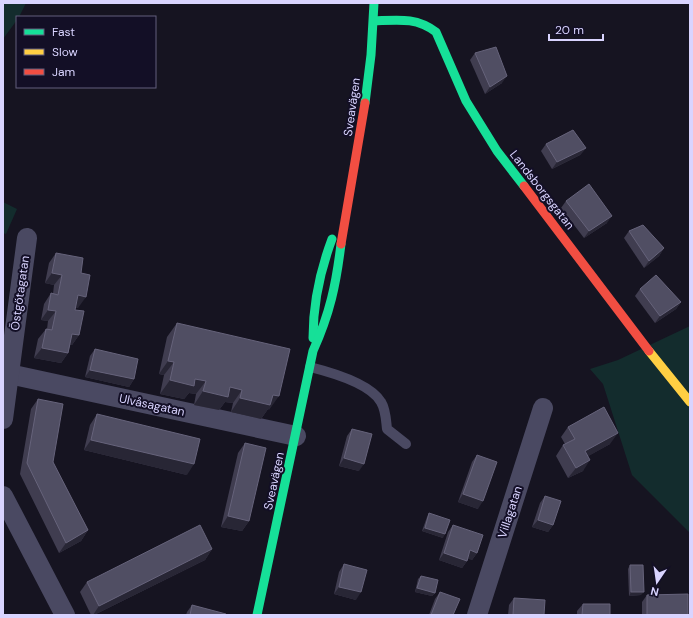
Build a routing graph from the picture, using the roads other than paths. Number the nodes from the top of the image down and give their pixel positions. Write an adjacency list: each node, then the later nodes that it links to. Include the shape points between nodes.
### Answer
1 (374, 3): 2 (main road, Sveavägen)
2 (374, 22): 3 (main road, Sveavägen, via 365,110); 8 (main road, Landsborgsgatan, via 408,19 418,21 436,32 466,101 497,151)
3 (345, 212): 5 (main road, Sveavägen, via 336,283 325,324); 5 (main road, Sveavägen, via 326,254 319,280 312,323)
4 (27, 238): 7 (street, Östgötagatan)
5 (313, 351): 6 (main road, Sveavägen)
6 (310, 367): 11 (main road, Sveavägen); 12 (lane, via 333,372 368,389 381,402 387,429)
7 (9, 374): 10 (street, Östgötagatan); 11 (street, Ulvåsagatan)
8 (690, 402)
9 (543, 408): 16 (street, Villagatan)
10 (3, 418)
11 (296, 436): 15 (main road, Sveavägen)
12 (406, 444)
13 (3, 496): 14 (street)
14 (65, 615)
15 (257, 615)
16 (477, 615)

